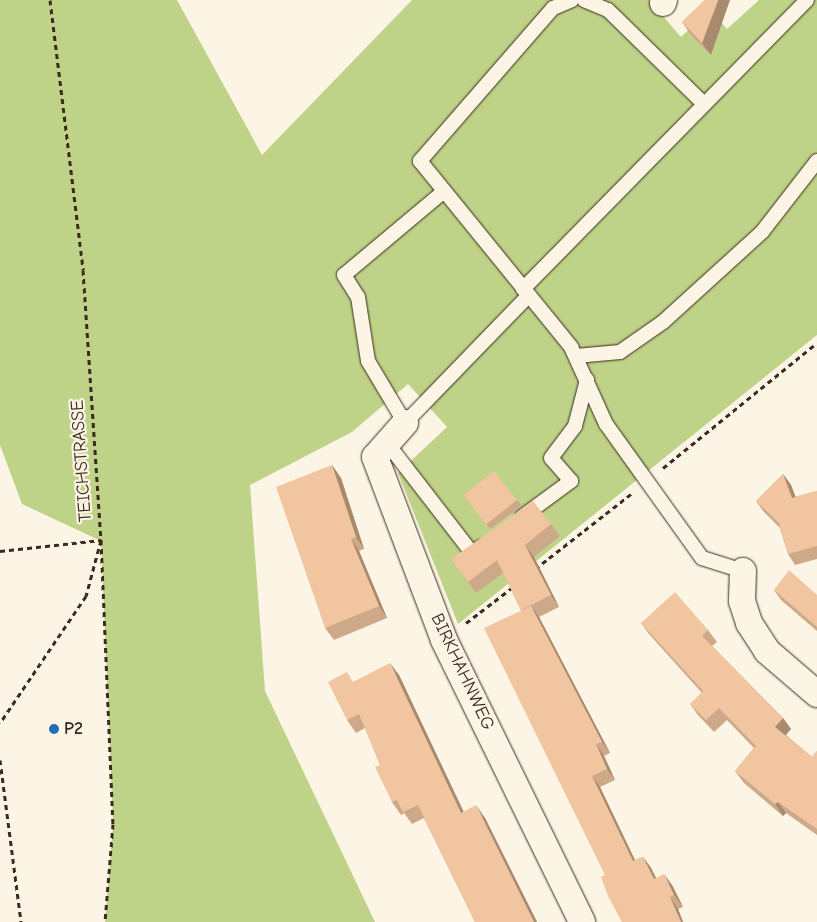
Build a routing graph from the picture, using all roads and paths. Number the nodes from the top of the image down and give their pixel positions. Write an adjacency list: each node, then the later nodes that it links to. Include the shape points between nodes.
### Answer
1 (50, 0): 16 (path, TEICHSTRASSE, via 83,270)
2 (572, 0): 5 (lane)
3 (584, 0): 6 (lane, via 608,10)
4 (807, 0): 6 (lane)
5 (550, 4): 8 (lane, via 420,161)
6 (704, 104): 9 (lane)
7 (817, 160): 10 (lane, via 762,232 663,322 620,352)
8 (443, 192): 9 (lane); 12 (lane, via 344,275 358,297 368,362)
9 (525, 293): 10 (lane); 12 (lane)
10 (576, 356): 11 (lane)
11 (587, 380): 14 (lane, via 575,426 551,458 571,481); 18 (lane, via 606,424 639,476 702,558)
12 (406, 423): 13 (street, BIRKHAHNWEG)
13 (388, 443): 15 (lane, via 472,553); 24 (street, BIRKHAHNWEG, via 375,457 444,640)
14 (509, 526)
15 (494, 537)
16 (101, 540): 17 (path); 20 (path, via 86,596); 23 (path, TEICHSTRASSE, via 113,824)
17 (0, 551)
18 (744, 571): 19 (street, via 742,601 749,623 767,651)
19 (817, 694)
20 (0, 723)
21 (0, 760): 22 (path)
22 (22, 922)
23 (105, 922)
24 (582, 922)

